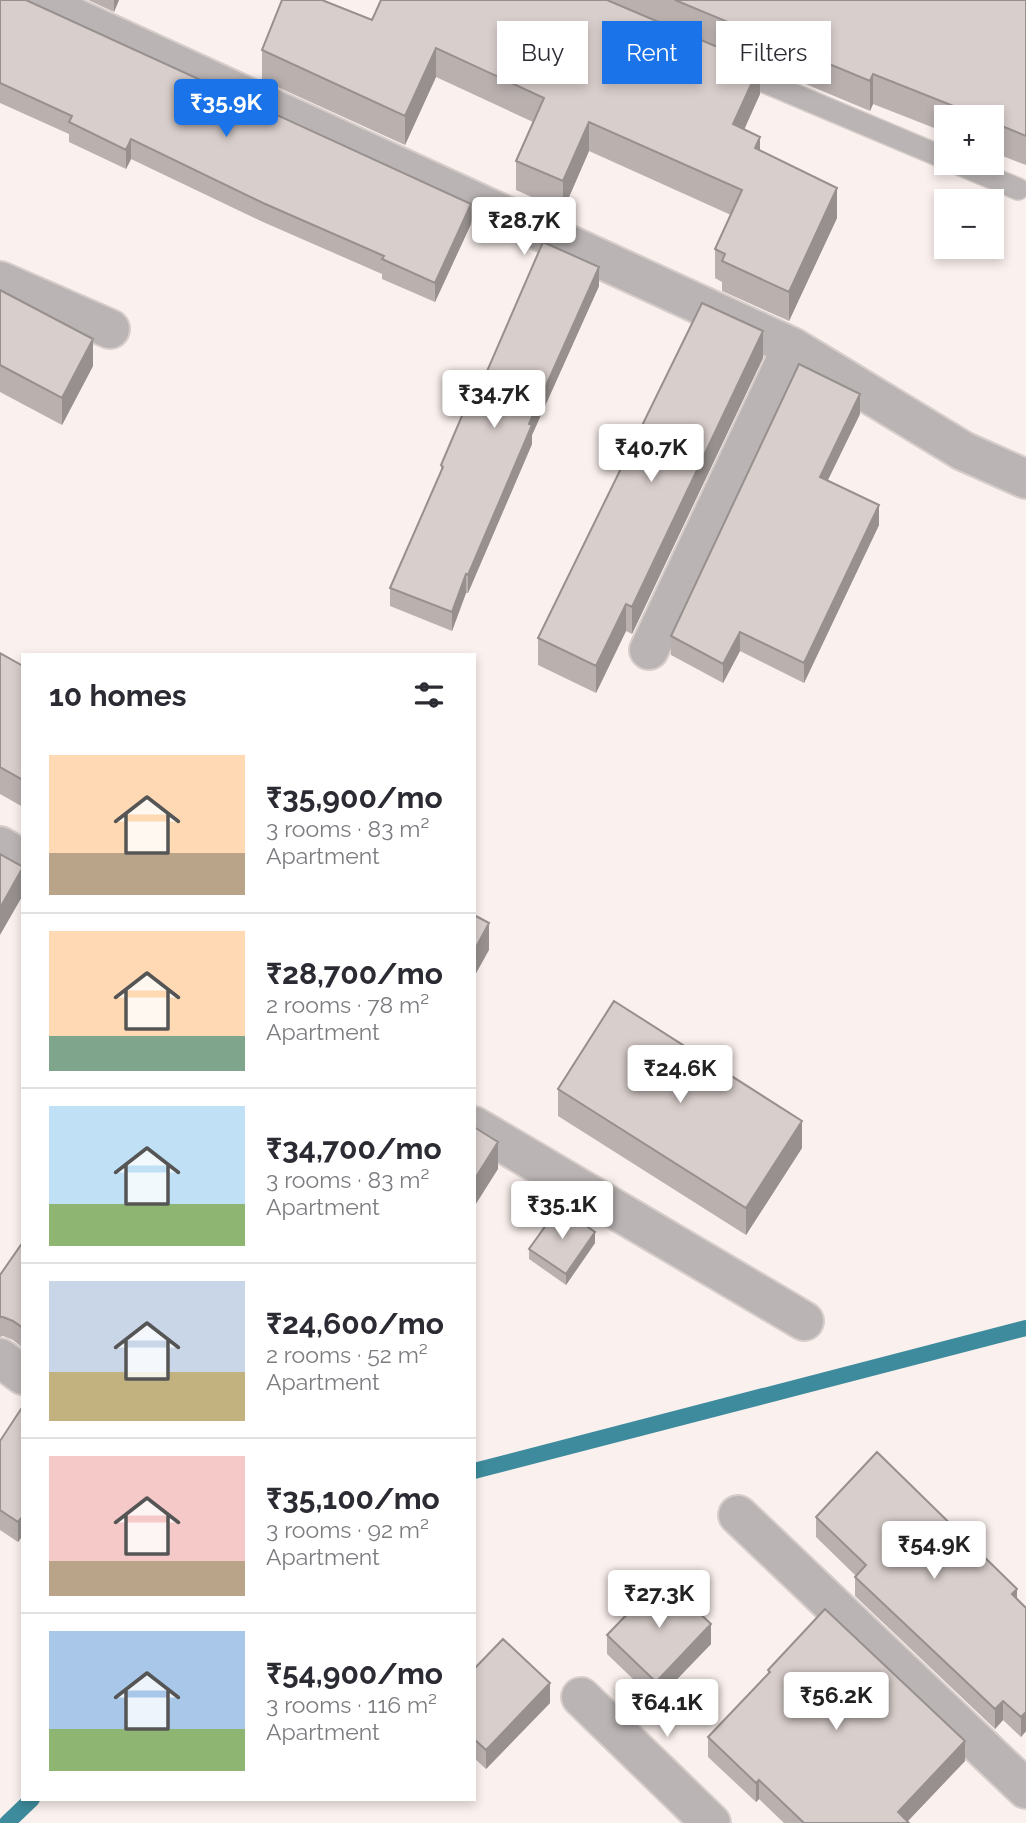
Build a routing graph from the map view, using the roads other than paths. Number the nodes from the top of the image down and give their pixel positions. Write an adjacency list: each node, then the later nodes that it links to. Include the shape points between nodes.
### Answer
1 (36, 0): 8 (street)
2 (768, 84): 3 (lane)
3 (934, 154)
4 (985, 175): 5 (lane)
5 (1018, 189)
6 (0, 281): 7 (street)
7 (110, 330)
8 (792, 348): 9 (street, via 962,451); 10 (street)
9 (1026, 480)
10 (649, 650)
11 (0, 846): 12 (street)
12 (21, 859)
13 (476, 1127): 14 (street)
14 (804, 1321)
15 (0, 1359): 16 (street)
16 (21, 1374)
17 (738, 1515): 19 (street)
18 (581, 1698): 20 (street)
19 (1026, 1789)
20 (711, 1823)

